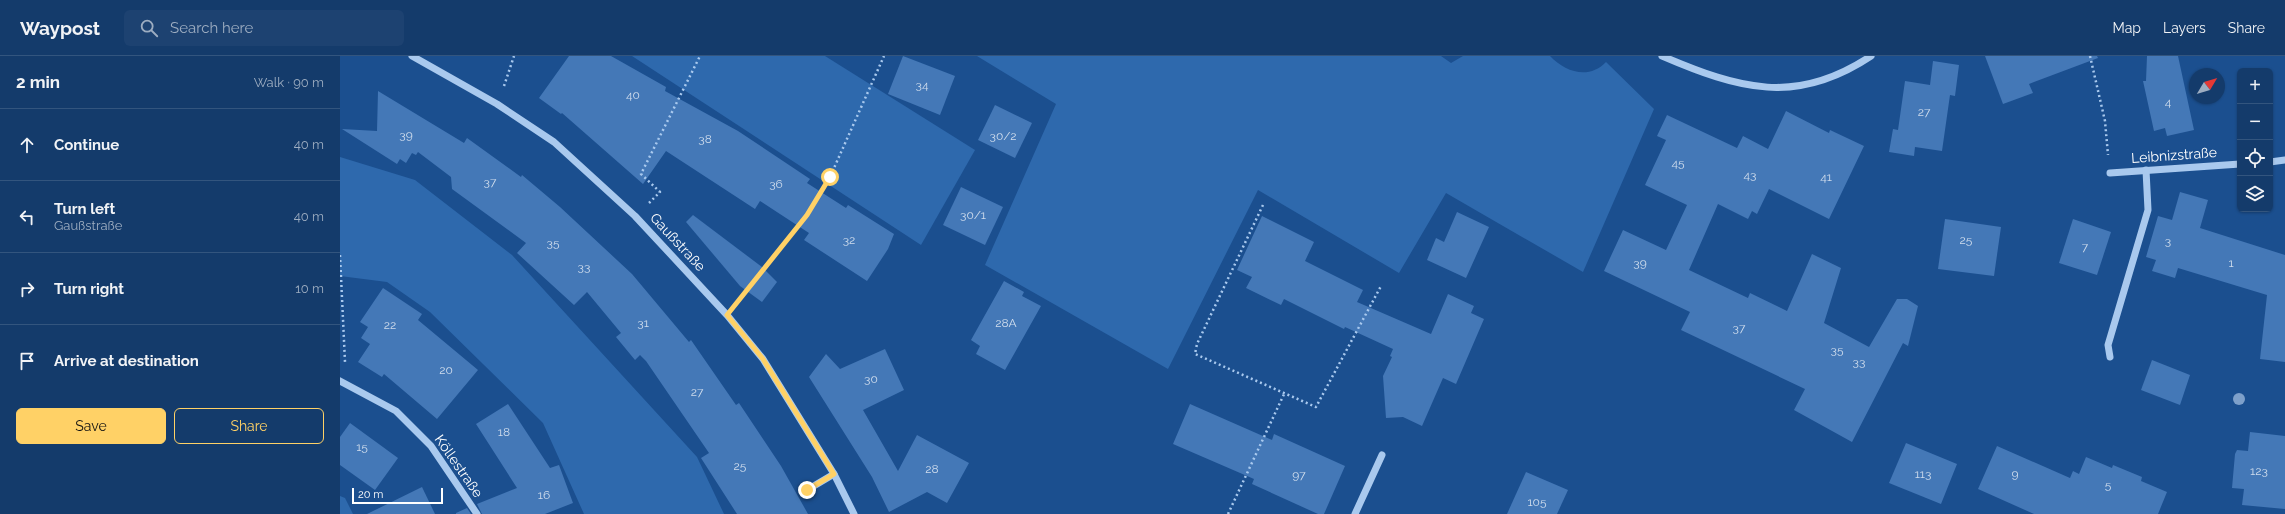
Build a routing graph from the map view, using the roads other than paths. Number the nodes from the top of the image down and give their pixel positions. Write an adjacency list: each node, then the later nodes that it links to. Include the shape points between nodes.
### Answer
1 (412, 56): 12 (street, Gaußstraße, via 497,104 554,142 635,216 727,315 763,359)
2 (1662, 56): 3 (street, via 1707,76 1747,86 1784,89 1813,83 1851,69)
3 (1871, 56)
4 (2285, 160): 5 (street)
5 (2273, 162)
6 (2237, 164): 7 (street, Leibnizstraße)
7 (2146, 170): 8 (street, Leibnizstraße); 9 (street, via 2148,210 2108,345)
8 (2110, 173)
9 (2110, 357)
10 (343, 382): 14 (street, Köllestraße, via 396,411 431,446)
11 (1382, 455): 16 (street)
12 (834, 474): 13 (street); 15 (street, Gaußstraße)
13 (807, 490)
14 (477, 514)
15 (854, 514)
16 (1355, 514)

